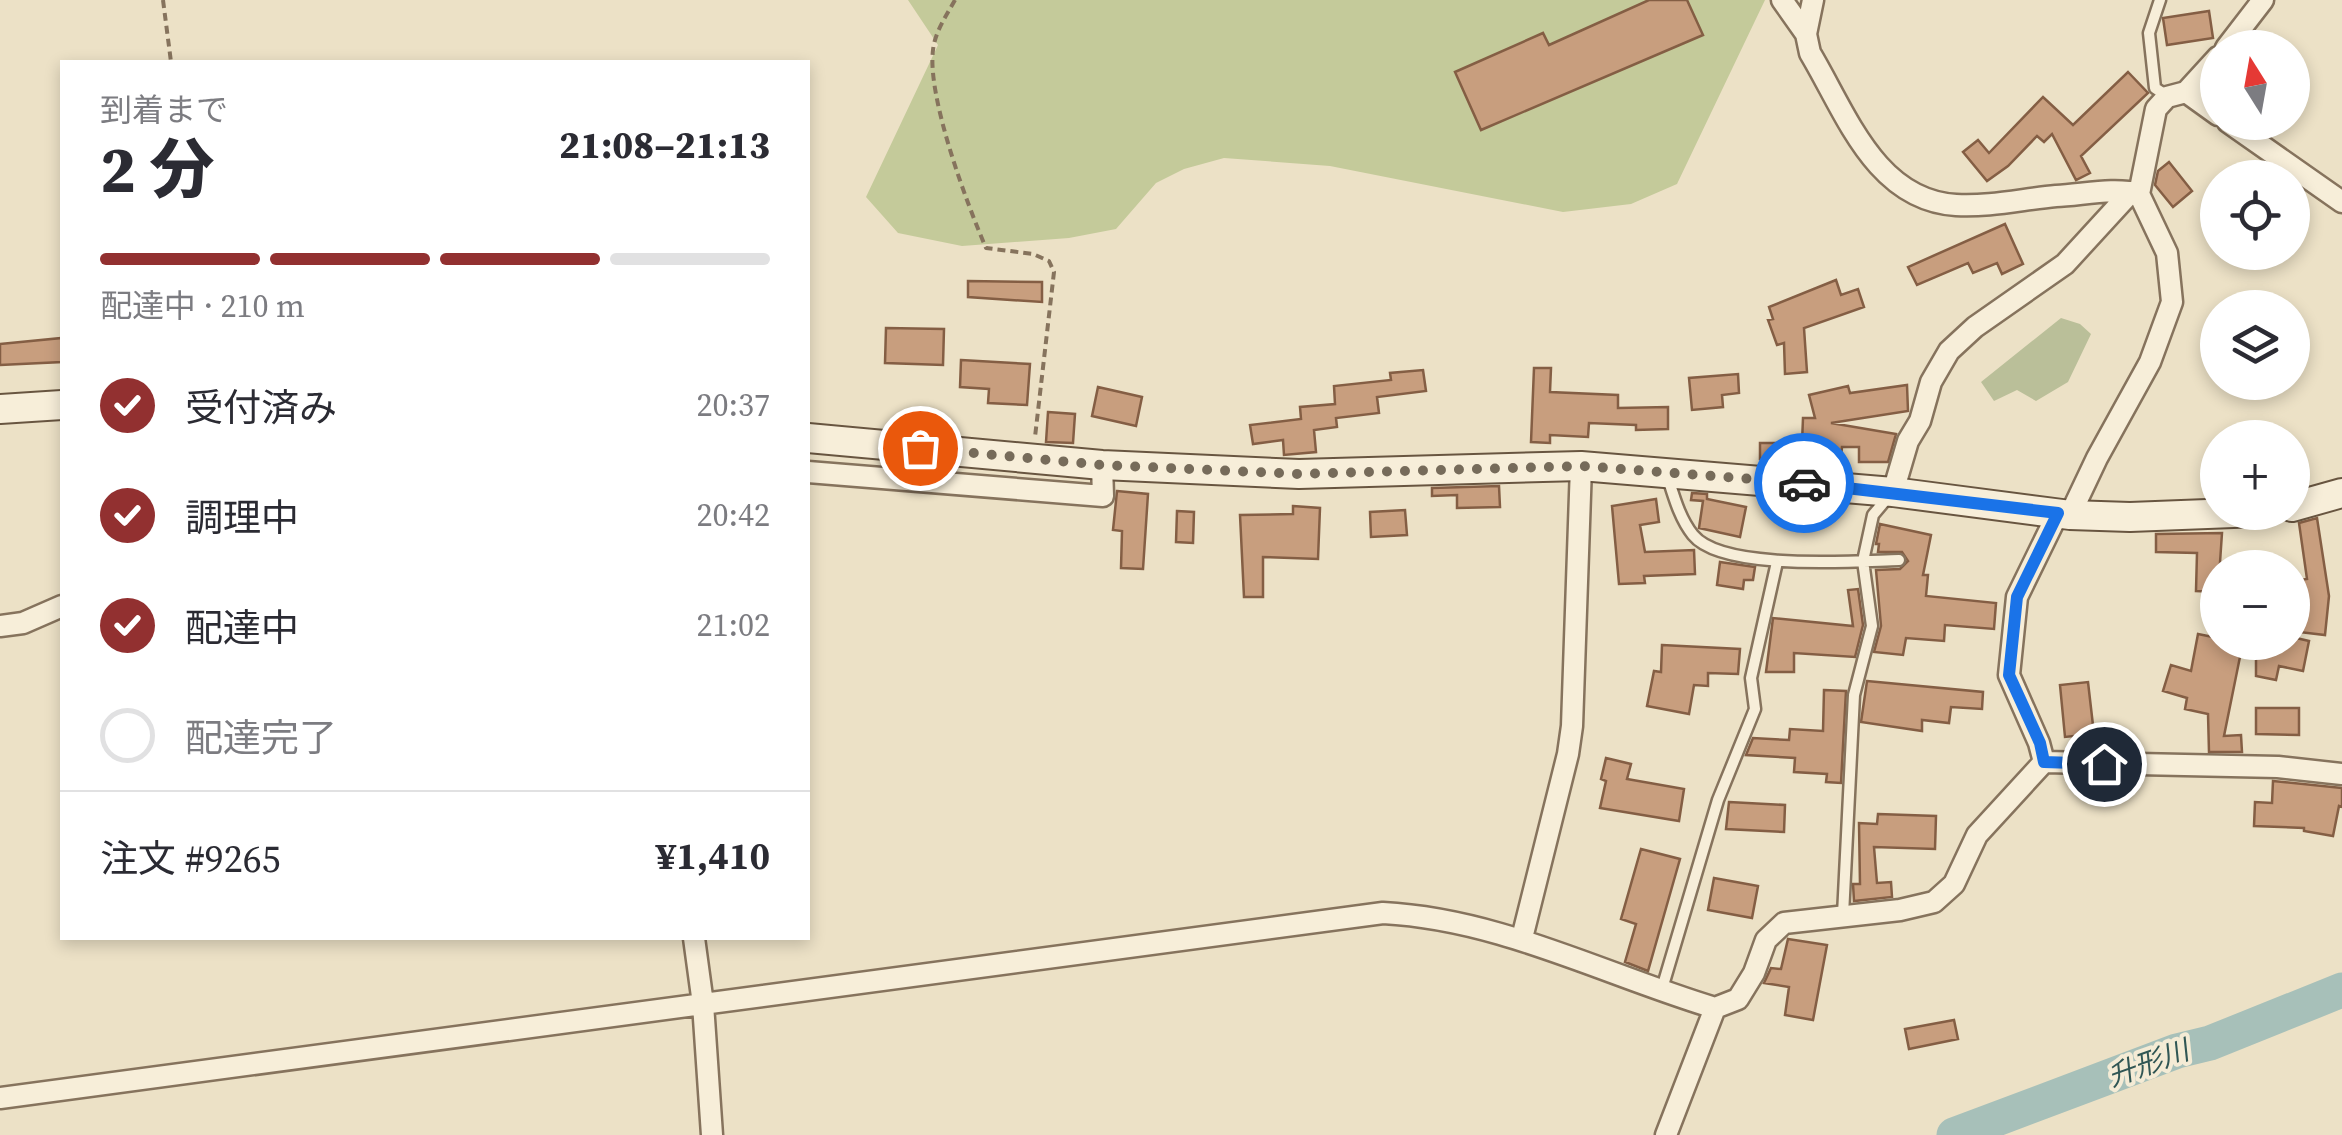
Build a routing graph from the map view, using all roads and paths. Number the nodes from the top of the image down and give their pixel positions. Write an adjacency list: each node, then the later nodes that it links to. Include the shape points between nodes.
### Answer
1 (163, 0): 9 (path)
2 (955, 0): 19 (path, via 932,56 973,217 986,248 1033,254 1049,261 1054,272)
3 (1782, 0): 8 (street)
4 (1812, 0): 8 (street)
5 (2160, 0): 11 (lane, via 2148,33 2155,88)
6 (2263, 0): 7 (street)
7 (2242, 30)
8 (1806, 34): 14 (street, via 1810,53 1872,160 1913,195 1979,205)
9 (171, 60)
10 (2200, 74): 11 (street)
11 (2177, 95): 12 (street); 14 (street, via 2156,109)
12 (2200, 106)
13 (2254, 140): 15 (street)
14 (2135, 193): 24 (street, via 2065,264 1949,351 1931,382); 27 (street, via 2167,254 2172,302 2150,362)
15 (2342, 202)
16 (60, 405): 17 (main road)
17 (0, 408)
18 (810, 438): 19 (main road)
19 (1033, 458): 20 (main road)
20 (1102, 465): 21 (main road, via 1299,474); 22 (street, via 1102,496)
21 (1582, 466): 23 (main road); 37 (street, via 1572,726)
22 (810, 472)
23 (1666, 472): 24 (main road); 31 (lane, via 1694,537 1711,550)
24 (1893, 492): 27 (main road); 30 (lane, via 1873,515)
25 (2342, 493): 26 (main road)
26 (2310, 502)
27 (2064, 514): 28 (main road); 34 (street, via 2017,597 2009,675)
28 (2200, 515)
29 (1899, 560): 30 (lane)
30 (1863, 561): 31 (lane); 36 (lane, via 1872,626 1854,695)
31 (1776, 562): 39 (lane, via 1752,678 1755,709 1718,800)
32 (60, 607): 33 (street)
33 (0, 626)
34 (2044, 762): 35 (street); 36 (street, via 1978,836 1954,884 1934,902)
35 (2342, 774)
36 (1844, 915): 41 (street, via 1784,923 1766,940 1738,998)
37 (1522, 938): 39 (street); 40 (street, via 1383,913)
38 (694, 940): 40 (street)
39 (1661, 992): 41 (street)
40 (703, 1004): 42 (street); 43 (street)
41 (1715, 1008): 44 (street)
42 (0, 1098)
43 (712, 1135)
44 (1666, 1135)

